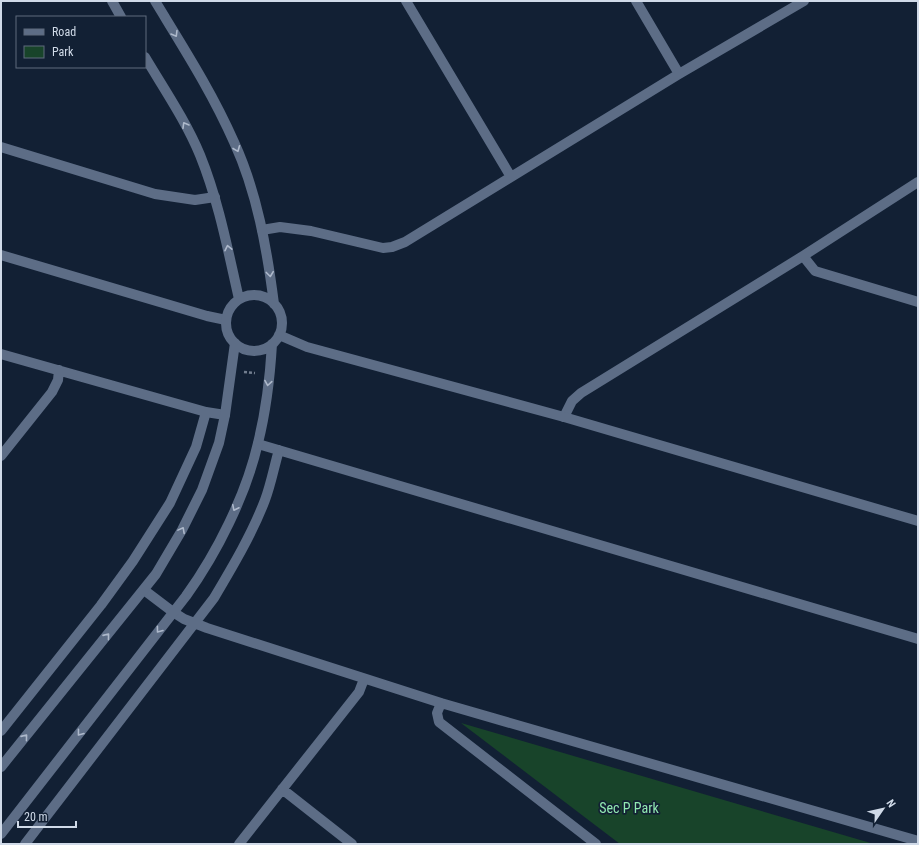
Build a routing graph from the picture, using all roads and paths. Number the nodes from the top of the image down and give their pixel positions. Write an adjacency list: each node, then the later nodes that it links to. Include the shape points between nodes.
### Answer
1 (112, 1): 6 (street)
2 (155, 1): 13 (street, one-way to 13, via 207,88 234,142 250,184)
3 (406, 1): 10 (street)
4 (636, 1): 8 (street)
5 (804, 1): 8 (street)
6 (120, 16)
7 (146, 59): 12 (street, one-way to 7, via 200,155)
8 (679, 74): 10 (street)
9 (1, 147): 12 (street, via 155,194 195,200)
10 (510, 177): 13 (street, via 405,242 392,247 383,248 311,231 280,227)
11 (918, 182): 15 (street)
12 (215, 197): 16 (street, one-way to 12)
13 (262, 230): 18 (street, one-way to 18)
14 (1, 255): 19 (street)
15 (803, 256): 17 (street, via 815,271); 29 (street, via 581,393 572,401)
16 (239, 300): 18 (street, via 257,295); 19 (street, via 230,308)
17 (918, 302)
18 (274, 304): 20 (street, via 280,313 282,324)
19 (226, 320): 21 (street, via 228,333)
20 (279, 335): 22 (street); 29 (street, via 307,347)
21 (235, 343): 22 (street, via 243,349 253,351); 25 (street)
22 (272, 344): 26 (street)
23 (1, 354): 24 (street)
24 (59, 370): 27 (street); 32 (street, via 58,380 52,392)
25 (232, 370): 26 (path); 28 (street)
26 (270, 374): 30 (street, one-way to 30)
27 (206, 412): 28 (street); 40 (street, via 196,448 166,509 133,561)
28 (224, 416): 34 (street, one-way to 28, via 168,556 202,490 219,443)
29 (564, 417): 33 (street)
30 (258, 444): 31 (street); 35 (street, one-way to 35, via 240,499 204,571)
31 (279, 450): 36 (street, via 265,500 254,526 214,598); 37 (street)
32 (1, 456)
33 (918, 521)
34 (144, 590): 35 (street); 41 (street, one-way to 34)
35 (173, 612): 36 (street); 43 (street, one-way to 43)
36 (196, 623): 38 (street); 45 (street)
37 (918, 639)
38 (364, 679): 39 (street); 42 (street, via 359,692)
39 (441, 703): 44 (street); 48 (street, via 437,713 439,722)
40 (1, 731)
41 (1, 767)
42 (282, 789): 46 (street); 47 (street)
43 (1, 834)
44 (918, 841)
45 (25, 844)
46 (239, 844)
47 (352, 844)
48 (596, 844)

